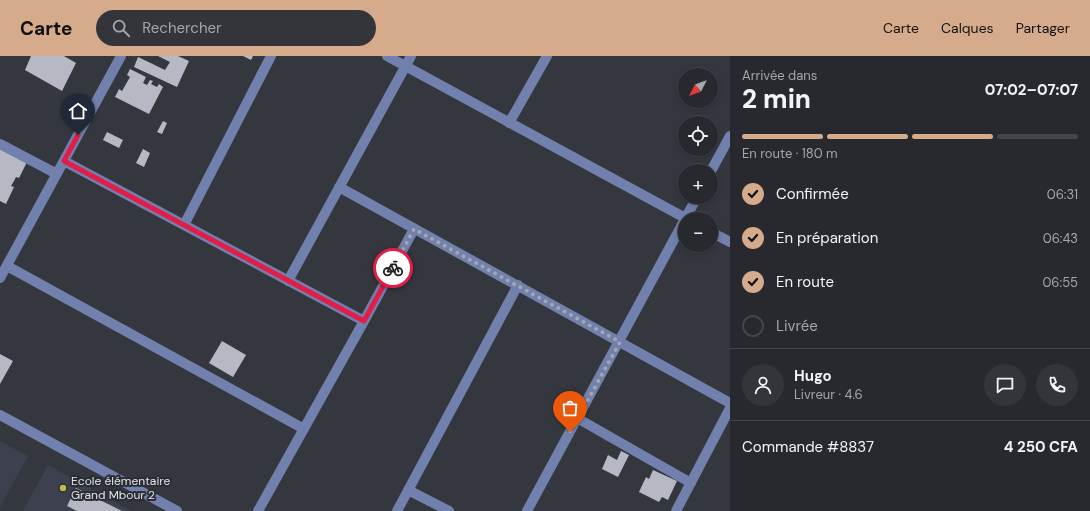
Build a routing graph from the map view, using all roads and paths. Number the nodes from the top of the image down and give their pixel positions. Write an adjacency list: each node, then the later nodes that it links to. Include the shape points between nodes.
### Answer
1 (121, 56): 10 (street)
2 (271, 56): 15 (street)
3 (387, 56): 6 (street)
4 (411, 56): 6 (street)
5 (548, 56): 7 (street)
6 (405, 66): 7 (street); 13 (street)
7 (510, 123): 14 (street)
8 (730, 136): 11 (street)
9 (0, 144): 12 (street)
10 (64, 161): 12 (street); 15 (street)
11 (715, 164)
12 (57, 174): 20 (street)
13 (339, 187): 16 (street); 22 (street)
14 (678, 214)
15 (184, 225): 22 (street)
16 (414, 229): 23 (street); 24 (street)
17 (678, 233): 25 (street)
18 (718, 236): 19 (street)
19 (730, 242)
20 (7, 266): 21 (street); 30 (street)
21 (0, 278)
22 (288, 281): 24 (street)
23 (518, 285): 25 (street); 32 (street)
24 (364, 321): 30 (street)
25 (620, 342): 26 (street); 29 (street)
26 (730, 403)
27 (730, 408): 31 (street)
28 (0, 415): 33 (street)
29 (577, 418): 31 (street); 37 (street)
30 (304, 429): 34 (street)
31 (691, 483): 38 (street)
32 (408, 490): 35 (street); 36 (street)
33 (177, 511)
34 (258, 511)
35 (397, 511)
36 (449, 511)
37 (527, 511)
38 (676, 511)

